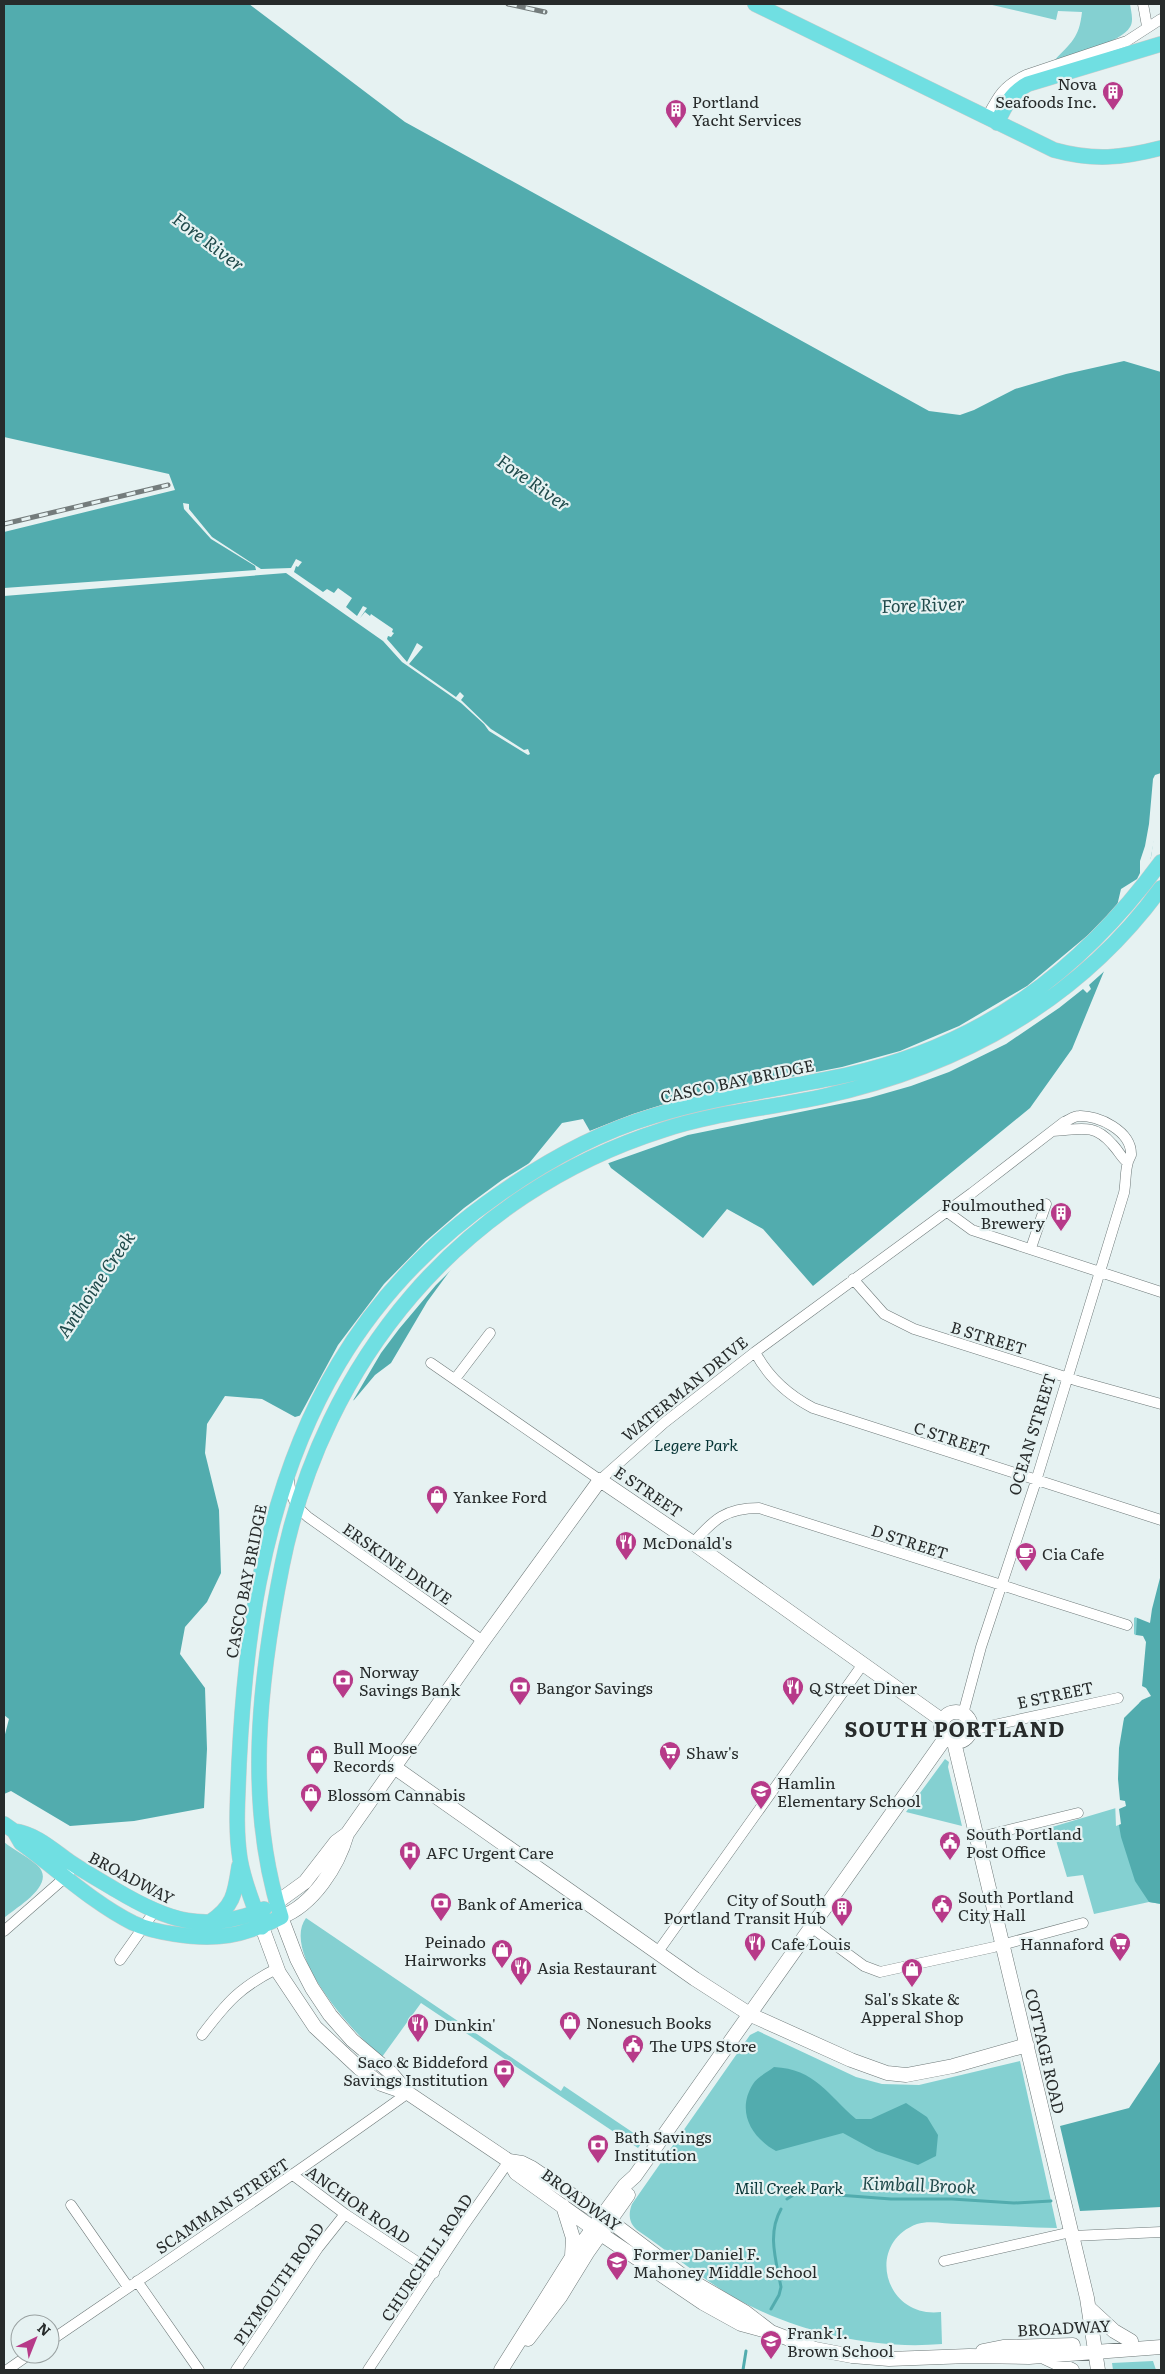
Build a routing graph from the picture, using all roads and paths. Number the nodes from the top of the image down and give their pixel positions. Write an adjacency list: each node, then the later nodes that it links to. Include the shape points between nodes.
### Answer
1 (755, 4): 6 (main road)
2 (1143, 4): 4 (street)
3 (1161, 19): 4 (street)
4 (1147, 26): 6 (street, via 1127,41 1013,82 1001,92)
5 (1161, 44): 6 (main road, via 1028,84 1016,90)
6 (992, 120): 7 (main road, via 1054,150 1094,158 1129,156)
7 (1161, 148)
8 (1161, 862): 23 (main road, CASCO BAY BRIDGE, via 1123,911 1071,964 1025,998 958,1037 881,1066 650,1116 560,1154 504,1190 431,1247 369,1315 325,1386)
9 (1161, 888): 26 (main road, CASCO BAY BRIDGE, via 1121,938 1088,970 1052,999 976,1044 937,1062 857,1088 698,1120 637,1138 557,1176 519,1200 464,1242 407,1300 379,1337 326,1429)
10 (1127, 1162): 12 (street, WATERMAN DRIVE, via 1099,1132 1076,1128 1053,1131); 14 (street, OCEAN STREET, via 1124,1193)
11 (1046, 1204): 13 (street)
12 (946, 1211): 13 (street, via 965,1227); 15 (street, WATERMAN DRIVE)
13 (1031, 1248): 14 (street)
14 (1101, 1272): 16 (street); 20 (street, OCEAN STREET)
15 (853, 1279): 18 (street, WATERMAN DRIVE); 20 (street, B STREET, via 878,1308 898,1322)
16 (1161, 1292)
17 (490, 1333): 21 (street)
18 (755, 1352): 24 (street, WATERMAN DRIVE, via 664,1423); 25 (street, C STREET, via 784,1390 813,1408)
19 (431, 1363): 21 (street, E STREET)
20 (1067, 1377): 22 (street, B STREET); 25 (street, OCEAN STREET)
21 (455, 1380): 24 (street, E STREET)
22 (1161, 1404)
23 (289, 1468): 26 (street, via 290,1490); 42 (main road, CASCO BAY BRIDGE, via 263,1563 246,1662 236,1799)
24 (600, 1480): 28 (street, E STREET); 31 (street, WATERMAN DRIVE)
25 (1036, 1481): 27 (street, C STREET); 29 (street, OCEAN STREET)
26 (297, 1508): 31 (street, ERSKINE DRIVE); 44 (main road, CASCO BAY BRIDGE, via 276,1599 261,1720 263,1835)
27 (1161, 1520)
28 (693, 1543): 29 (street, D STREET, via 719,1517 739,1508 759,1508); 32 (street, E STREET)
29 (1001, 1586): 30 (street, D STREET); 34 (street, OCEAN STREET)
30 (1127, 1625)
31 (483, 1641): 38 (street, WATERMAN DRIVE)
32 (863, 1664): 35 (street, E STREET); 54 (street)
33 (1118, 1698): 36 (street, E STREET)
34 (962, 1714): 35 (street, via 953,1713); 36 (street, via 969,1720)
35 (943, 1721): 37 (street, via 942,1730)
36 (971, 1730): 37 (street, via 966,1738)
37 (950, 1739): 41 (street, COTTAGE ROAD); 51 (street)
38 (394, 1767): 44 (street, WATERMAN DRIVE, via 347,1834 343,1849 321,1883 298,1909); 54 (street)
39 (1078, 1813): 41 (street)
40 (9, 1828): 43 (main road, BROADWAY, via 21,1842)
41 (976, 1838): 53 (street, COTTAGE ROAD)
42 (240, 1859): 46 (main road, CASCO BAY BRIDGE); 47 (main road, via 233,1900 222,1914)
43 (72, 1872): 45 (main road, BROADWAY); 49 (main road, BROADWAY, via 106,1906); 52 (street)
44 (279, 1910): 46 (main road, WATERMAN DRIVE); 50 (main road, WATERMAN DRIVE); 60 (street, BROADWAY, via 297,1959 330,2015)
45 (154, 1912): 47 (main road, BROADWAY, via 190,1922); 49 (street)
46 (256, 1912): 47 (main road, BROADWAY, via 238,1919); 50 (main road, BROADWAY)
47 (210, 1922)
48 (1083, 1923): 53 (street)
49 (143, 1927): 50 (main road, BROADWAY, via 200,1938 239,1934); 55 (street)
50 (262, 1927): 56 (street, BROADWAY)
51 (811, 1927): 53 (street, via 864,1966 880,1972); 57 (street)
52 (4, 1931)
53 (1003, 1945): 59 (street, COTTAGE ROAD)
54 (657, 1953): 57 (street)
55 (120, 1960)
56 (278, 1968): 58 (street, via 246,1985 224,2005); 60 (street, BROADWAY, via 296,2000 326,2040 381,2084)
57 (751, 2015): 59 (street, via 851,2060 896,2074 953,2066); 66 (street, via 635,2176 633,2189)
58 (202, 2035)
59 (1027, 2045): 69 (street, COTTAGE ROAD)
60 (408, 2093): 61 (street, BROADWAY); 62 (street, SCAMMAN STREET)
61 (509, 2161): 64 (street, BROADWAY, via 516,2174); 66 (street, BROADWAY, via 532,2168); 72 (street, CHURCHILL ROAD)
62 (293, 2175): 65 (street, ANCHOR ROAD); 73 (street, SCAMMAN STREET)
63 (71, 2205): 73 (street)
64 (563, 2206): 67 (street, BROADWAY); 70 (street, via 573,2238)
65 (345, 2214): 72 (street, ANCHOR ROAD); 85 (street, PLYMOUTH ROAD, via 318,2248)
66 (606, 2218): 67 (street); 75 (street, BROADWAY, via 683,2276 746,2312)
67 (596, 2231): 70 (street); 75 (street, BROADWAY, via 703,2303 741,2324); 81 (street, via 534,2334)
68 (1161, 2232): 69 (street)
69 (1071, 2234): 71 (street); 74 (street, COTTAGE ROAD)
70 (572, 2257): 81 (street)
71 (944, 2260)
72 (434, 2273): 86 (street, CHURCHILL ROAD)
73 (132, 2284): 76 (street, SCAMMAN STREET); 84 (street)
74 (1089, 2308): 77 (street, via 1114,2331); 80 (street, COTTAGE ROAD)
75 (770, 2332): 82 (street, BROADWAY, via 815,2349 852,2356 889,2359)
76 (60, 2334)
77 (1131, 2341): 78 (street, BROADWAY); 80 (street, BROADWAY)
78 (1161, 2342)
79 (1161, 2347): 80 (street, BROADWAY)
80 (1094, 2348): 82 (street, BROADWAY, via 1003,2347); 83 (street, BROADWAY); 89 (street, COTTAGE ROAD)
81 (514, 2351): 87 (street)
82 (969, 2356): 83 (street, BROADWAY)
83 (1041, 2356): 88 (street)
84 (199, 2370)
85 (236, 2370)
86 (368, 2370)
87 (501, 2370)
88 (1072, 2370)
89 (1098, 2370)

